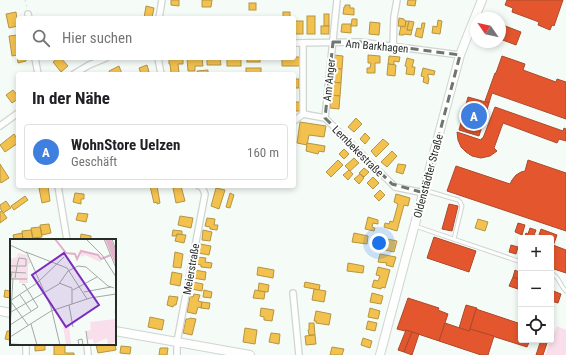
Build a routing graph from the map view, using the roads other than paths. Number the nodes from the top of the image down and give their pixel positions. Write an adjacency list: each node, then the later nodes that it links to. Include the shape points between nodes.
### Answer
1 (162, 0): 5 (street)
2 (337, 0): 6 (street, Am Anger)
3 (398, 0): 9 (street)
4 (482, 0): 10 (street, Oldenstädter Straße)
5 (159, 16)
6 (333, 42): 8 (street, Am Barkhagen); 9 (street, Am Barkhagen); 19 (street, Am Anger)
7 (296, 43): 8 (street, Am Barkhagen)
8 (302, 43): 18 (street)
9 (392, 46): 10 (street, Am Barkhagen)
10 (460, 56): 24 (street, Oldenstädter Straße)
11 (35, 60): 14 (street)
12 (102, 60): 15 (street)
13 (158, 60): 16 (street)
14 (38, 72)
15 (78, 72)
16 (161, 72)
17 (16, 114): 21 (street)
18 (303, 114): 19 (street, Lembekestraße); 20 (street)
19 (325, 118): 24 (street, Lembekestraße, via 392,184)
20 (296, 119)
21 (0, 126)
22 (58, 188): 26 (street)
23 (203, 188): 35 (street, Meierstraße, via 205,194)
24 (424, 192): 25 (street, Oldenstädter Straße); 27 (lane, via 460,202 462,206)
25 (415, 226): 27 (lane); 41 (street, Oldenstädter Straße)
26 (67, 239)
27 (454, 239): 28 (lane)
28 (518, 261)
29 (554, 274): 30 (lane)
30 (566, 291)
31 (293, 293): 40 (street)
32 (0, 311): 33 (street)
33 (10, 313)
34 (116, 331): 35 (street)
35 (177, 342): 38 (street, Meierstraße); 39 (street)
36 (87, 345): 37 (street)
37 (88, 355)
38 (177, 355)
39 (250, 355)
40 (299, 355)
41 (380, 355)

